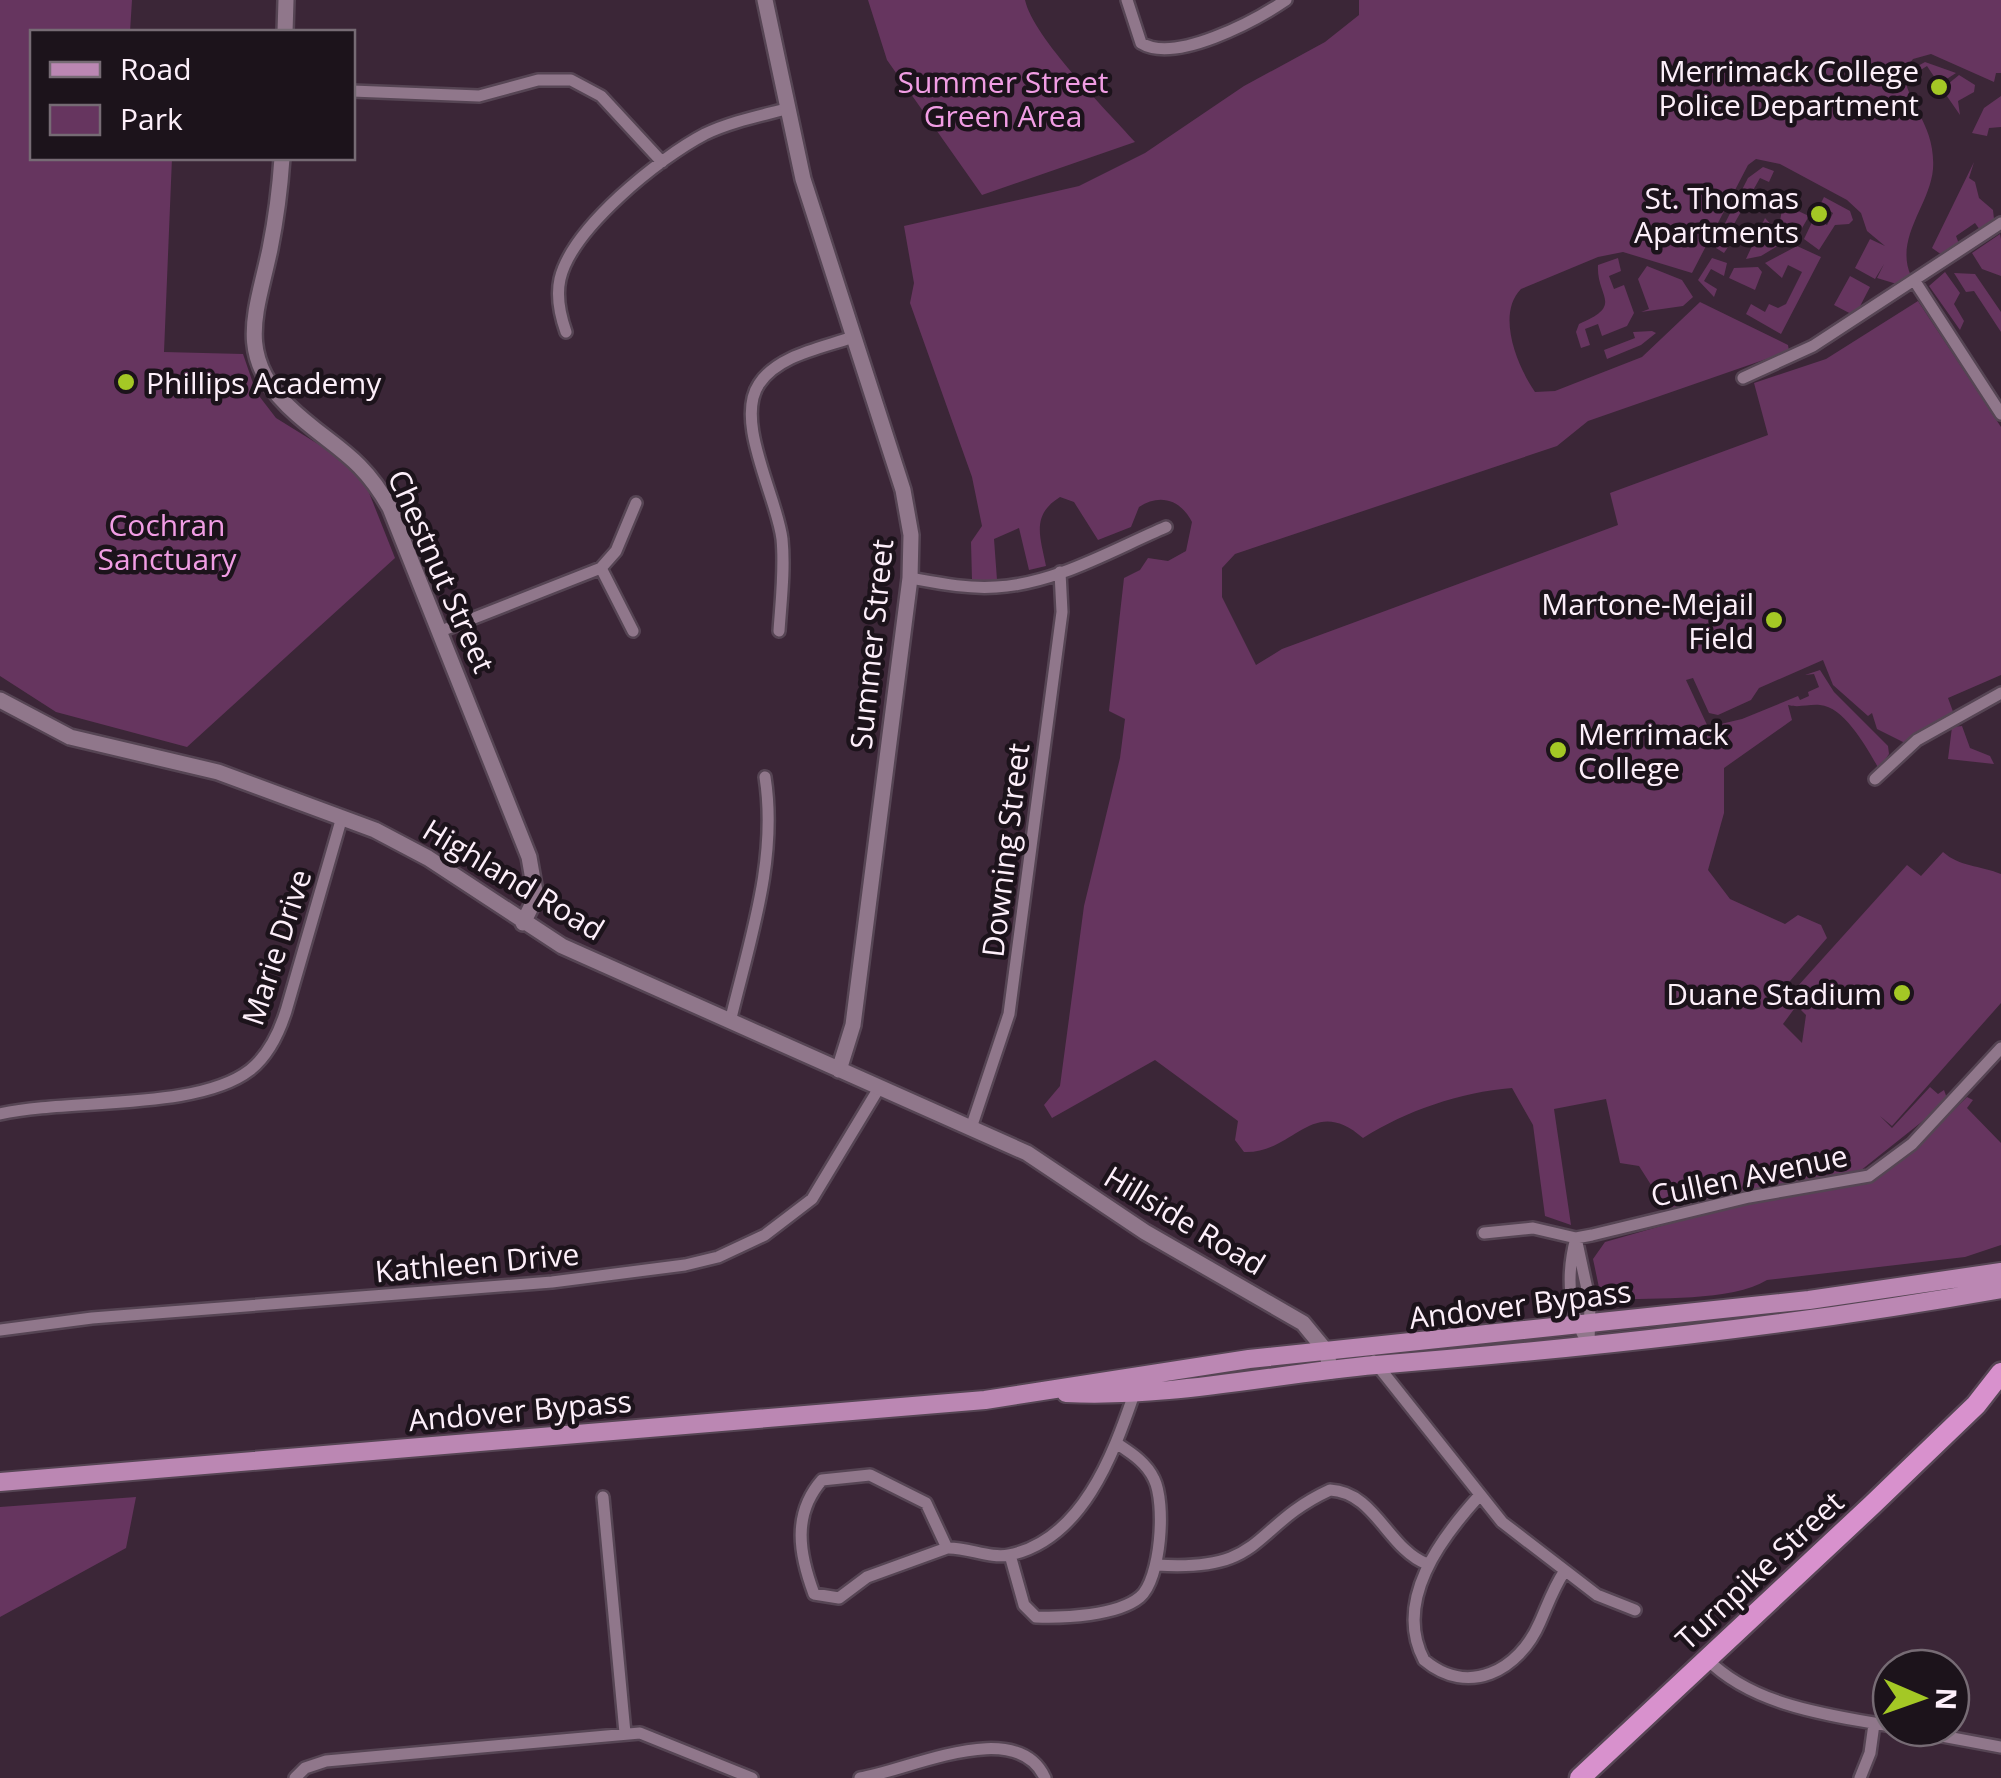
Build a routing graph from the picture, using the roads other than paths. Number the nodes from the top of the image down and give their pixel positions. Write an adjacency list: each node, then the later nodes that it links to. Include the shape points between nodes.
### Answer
1 (286, 0): 5 (street)
2 (765, 0): 7 (street, Summer Street)
3 (1127, 0): 4 (street, via 1142,42 1164,52)
4 (1286, 0)
5 (285, 30)
6 (355, 91): 9 (street, via 478,96 538,80 572,80 601,96)
7 (786, 109): 9 (street, via 706,134); 13 (street, Summer Street)
8 (282, 160): 21 (street, Chestnut Street, via 277,214 253,317 258,360 286,404 359,460 376,482)
9 (662, 162): 12 (street, via 574,250 559,288)
10 (2001, 223): 11 (street)
11 (1914, 280): 14 (street, via 1814,346); 15 (street)
12 (566, 332)
13 (854, 337): 20 (street, Summer Street, via 908,507); 23 (street, via 781,363 753,396 755,439 782,542)
14 (1743, 378)
15 (2001, 414)
16 (636, 504): 18 (street)
17 (1166, 527): 19 (street)
18 (601, 568): 21 (street); 22 (street)
19 (1060, 572): 20 (street, via 996,588); 35 (street, Downing Street, via 1062,612 1009,1014)
20 (910, 578): 32 (street, Summer Street, via 854,1025)
21 (441, 631): 29 (street, Chestnut Street, via 530,857 536,897)
22 (633, 631)
23 (779, 631)
24 (2001, 693): 27 (street, via 1918,740)
25 (0, 700): 28 (street, Highland Road, via 70,737 218,772)
26 (765, 777): 30 (street, via 766,866)
27 (1875, 779)
28 (342, 817): 29 (street, Highland Road, via 410,847); 34 (street, Marie Drive, via 286,1011 274,1042 253,1068 196,1092)
29 (523, 922): 30 (street, Highland Road)
30 (730, 1022): 32 (street, Highland Road)
31 (2001, 1048): 38 (street, Cullen Avenue, via 1912,1144 1869,1176)
32 (839, 1070): 33 (street, Highland Road)
33 (879, 1088): 35 (street, Highland Road); 44 (street, Kathleen Drive, via 812,1198 765,1235 718,1256 552,1282)
34 (0, 1114)
35 (971, 1128): 36 (street, Highland Road)
36 (989, 1136): 46 (street, Hillside Road, via 1304,1323)
37 (1484, 1233): 38 (street, via 1533,1228)
38 (1576, 1238): 43 (street)
39 (2001, 1262): 41 (main road)
40 (2001, 1272): 41 (main road, Andover Bypass)
41 (1944, 1279): 43 (main road, Andover Bypass, via 1849,1296)
42 (2001, 1291): 45 (main road, Andover Bypass, via 1738,1332)
43 (1584, 1323): 45 (street); 47 (main road, Andover Bypass)
44 (0, 1330)
45 (1588, 1346): 47 (main road, Andover Bypass)
46 (1326, 1351): 47 (main road, Andover Bypass); 48 (street, Hillside Road); 50 (main road, Andover Bypass, via 1095,1380)
47 (1372, 1356): 48 (main road, Andover Bypass); 56 (street)
48 (1331, 1370): 51 (main road, Andover Bypass)
49 (2001, 1373): 53 (highway, Turnpike Street)
50 (1046, 1393): 51 (main road, Andover Bypass); 55 (main road, Andover Bypass)
51 (1134, 1394): 54 (street)
52 (2001, 1395): 53 (highway, Turnpike Street)
53 (1976, 1405): 64 (highway, Turnpike Street)
54 (1116, 1443): 59 (street, via 1085,1502); 61 (street, via 1137,1456 1158,1488)
55 (0, 1482)
56 (1479, 1496): 60 (street); 62 (street)
57 (603, 1497): 66 (street)
58 (947, 1548): 58 (street, via 867,1577 839,1598 814,1594 802,1561 804,1500 822,1480 870,1475 926,1503); 59 (street)
59 (1010, 1555): 61 (street, via 1024,1605 1036,1617 1128,1604 1150,1584)
60 (1427, 1564): 61 (street, via 1408,1555 1360,1501 1330,1490 1228,1560 1201,1568); 62 (street, via 1417,1647 1435,1669 1458,1680 1484,1677 1517,1653)
61 (1157, 1565)
62 (1564, 1572): 63 (street, via 1597,1596)
63 (1634, 1610)
64 (1707, 1660): 65 (street, via 1757,1694); 74 (highway, Turnpike Street)
65 (1871, 1723)
66 (626, 1733): 70 (street, via 326,1761); 71 (street, via 656,1736)
67 (1971, 1741): 69 (street)
68 (1871, 1746): 75 (street)
69 (2001, 1747)
70 (295, 1778)
71 (752, 1778)
72 (860, 1778): 73 (street, via 988,1747 1026,1754)
73 (1045, 1778)
74 (1580, 1778)
75 (1860, 1778)

